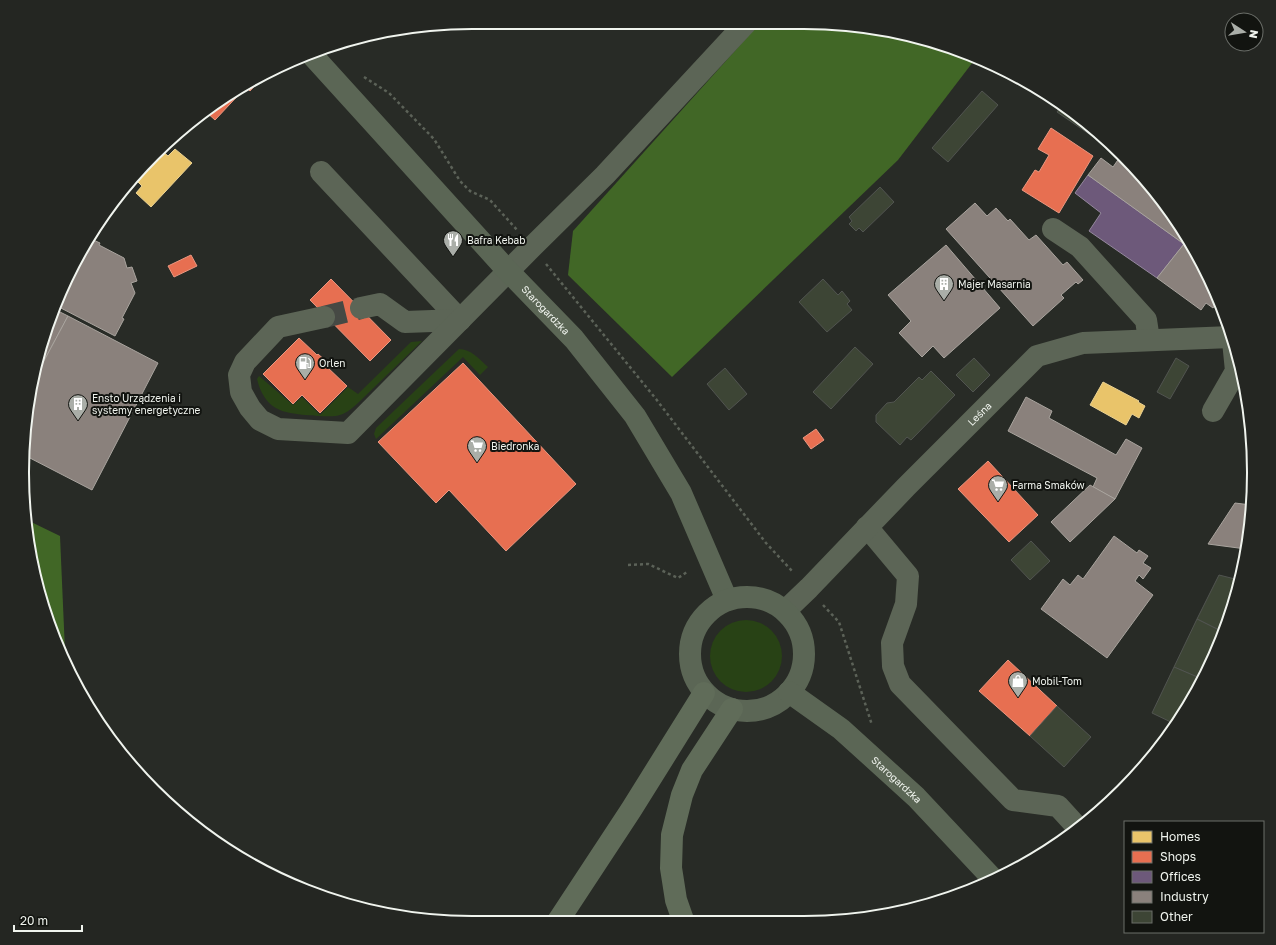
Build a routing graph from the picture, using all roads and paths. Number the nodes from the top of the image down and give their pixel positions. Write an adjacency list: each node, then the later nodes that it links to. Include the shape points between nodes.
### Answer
1 (740, 29): 5 (street, via 605,175)
2 (314, 59): 5 (main road, Starogardzka)
3 (321, 172): 8 (street)
4 (1053, 229): 10 (street, via 1080,247 1146,320)
5 (508, 271): 8 (street); 16 (main road, Starogardzka, via 574,339 635,416 681,493)
6 (361, 308): 8 (street, via 380,304 405,322)
7 (324, 317): 8 (street, via 278,327 246,362 239,375 241,392 260,420 278,429 348,433)
8 (460, 320)
9 (1225, 336): 10 (street, Leśna)
10 (1149, 340): 13 (street, Leśna, via 1083,343 1037,356)
11 (1235, 373): 12 (street)
12 (1213, 411)
13 (867, 527): 17 (street, Leśna); 21 (street, via 908,576 906,604 892,642 893,666 900,684 1013,800 1058,806)
14 (628, 566): 15 (path, via 648,564 678,578)
15 (686, 572)
16 (727, 600): 17 (main road, via 747,596 767,600); 19 (main road, via 708,611 694,630 689,652 693,674)
17 (784, 611): 18 (main road, via 798,629 804,650 801,673)
18 (789, 692): 20 (main road, via 777,702 762,709); 22 (main road, Starogardzka, via 841,729 916,797)
19 (704, 693): 20 (main road, via 717,703); 23 (highway)
20 (732, 709): 24 (highway, via 692,770 682,795 672,835 671,868)
21 (1074, 823)
22 (989, 875)
23 (561, 916)
24 (681, 916)

